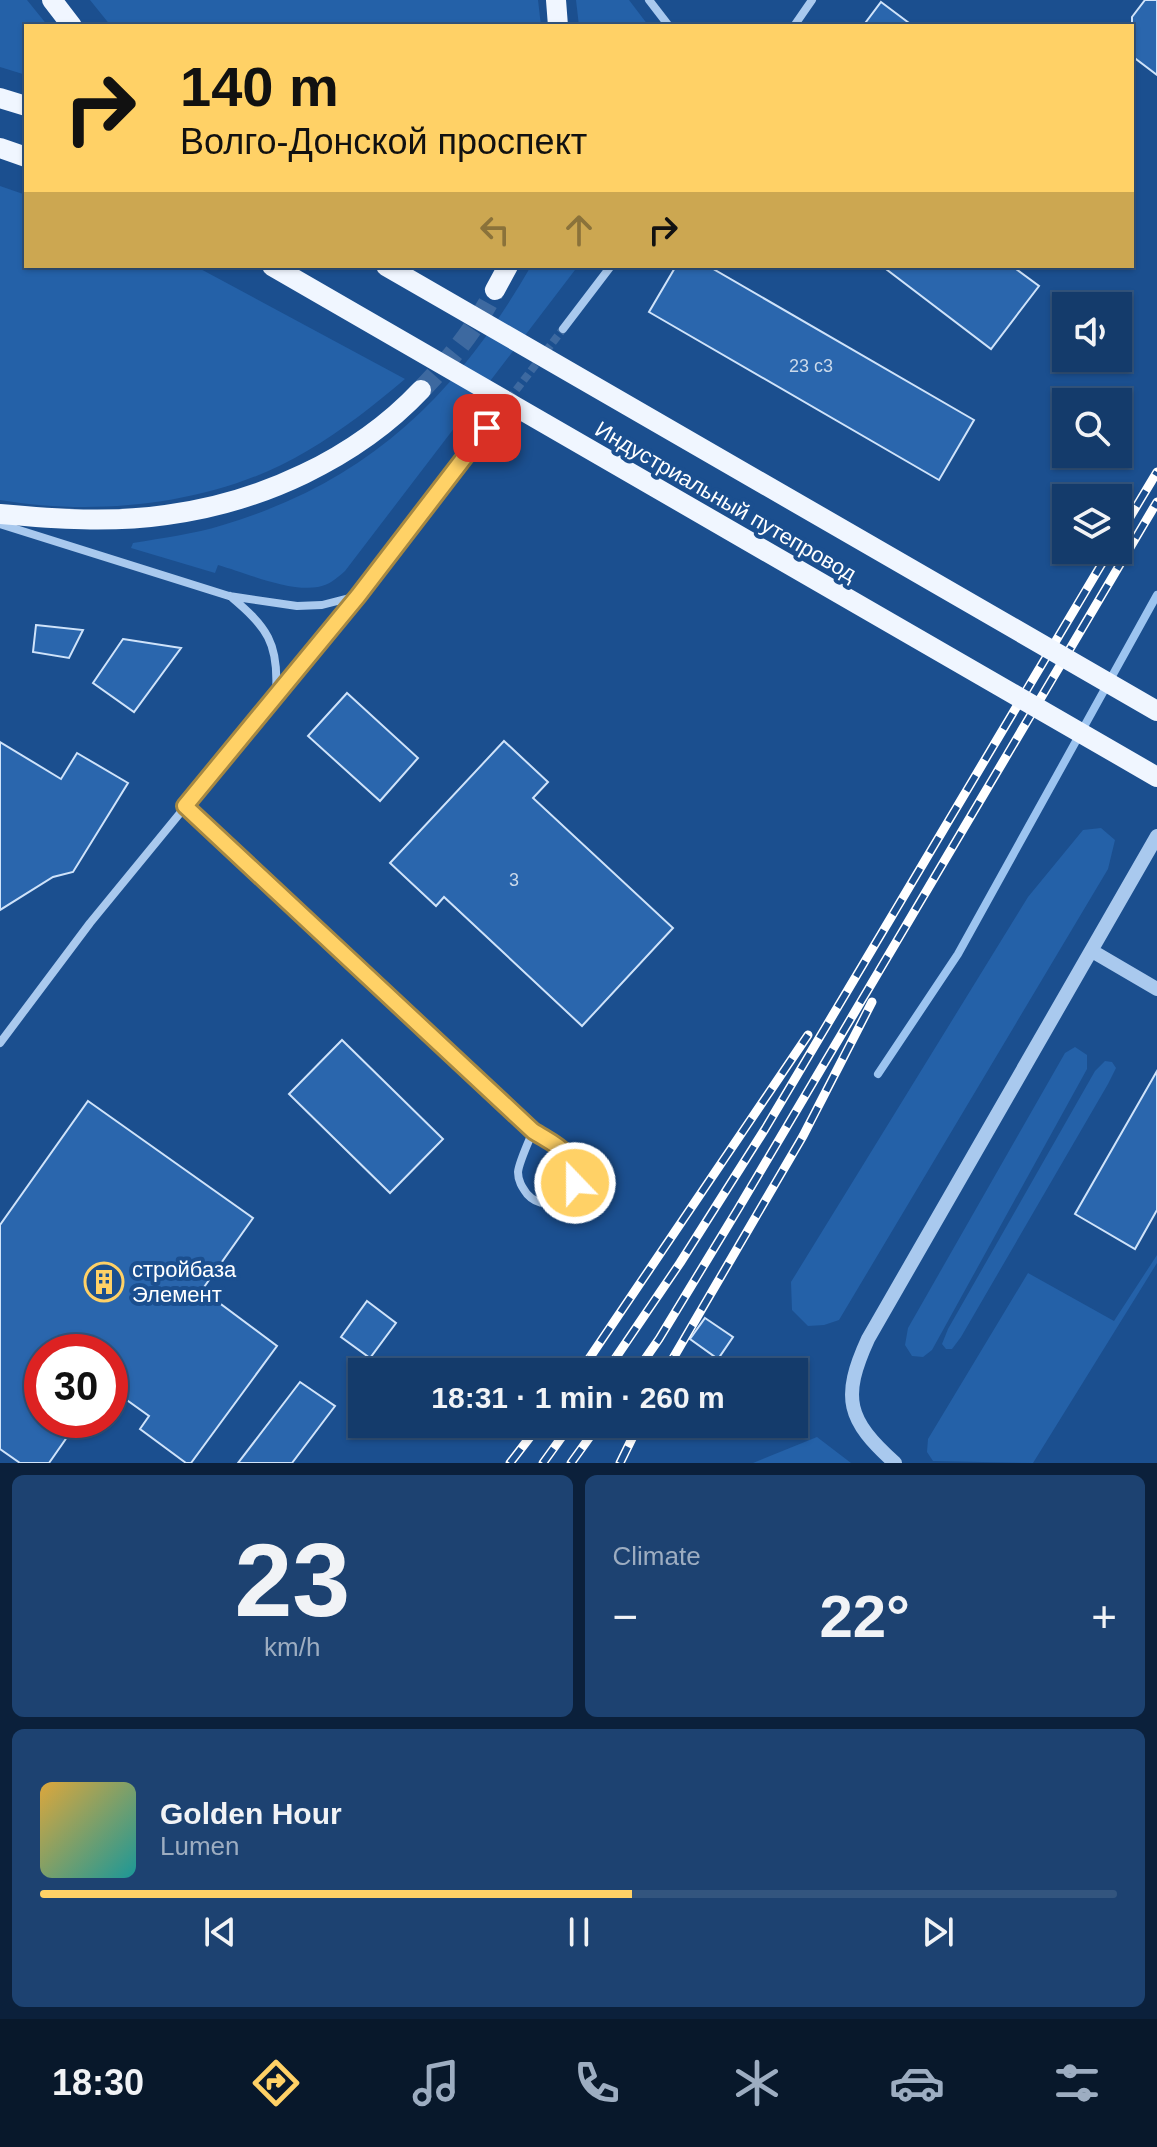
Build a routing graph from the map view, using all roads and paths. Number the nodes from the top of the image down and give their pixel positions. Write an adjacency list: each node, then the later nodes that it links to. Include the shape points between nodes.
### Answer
1 (52, 0): 5 (main road)
2 (556, 0): 6 (main road)
3 (649, 0): 7 (street)
4 (812, 0): 8 (street)
5 (70, 24)
6 (558, 24)
7 (667, 24)
8 (795, 24)
9 (0, 98): 10 (main road)
10 (24, 105)
11 (0, 148): 12 (main road)
12 (24, 156)
13 (275, 268): 27 (main road, Индустриальный путепровод, bridge)
14 (389, 268): 26 (main road, Индустриальный путепровод, bridge)
15 (507, 268): 17 (main road)
16 (609, 268): 18 (street)
17 (495, 290)
18 (563, 329)
19 (421, 390): 21 (main road, via 365,439 318,467 213,506 106,520)
20 (487, 428): 24 (street)
21 (0, 514)
22 (0, 524): 23 (street)
23 (229, 596): 24 (street, via 297,606); 25 (street, via 256,618 272,642 278,665)
24 (358, 596): 25 (street)
25 (275, 695): 28 (street)
26 (1157, 711)
27 (1157, 777)
28 (185, 806): 32 (street); 33 (street)
29 (1157, 836): 30 (street)
30 (1092, 951): 31 (street); 34 (street, via 855,1366 850,1392 854,1415 870,1441)
31 (1157, 989)
32 (0, 1043)
33 (533, 1131): 33 (street, via 518,1169 521,1186 532,1199 549,1203 565,1197 575,1183 575,1165 565,1151)
34 (895, 1463)

